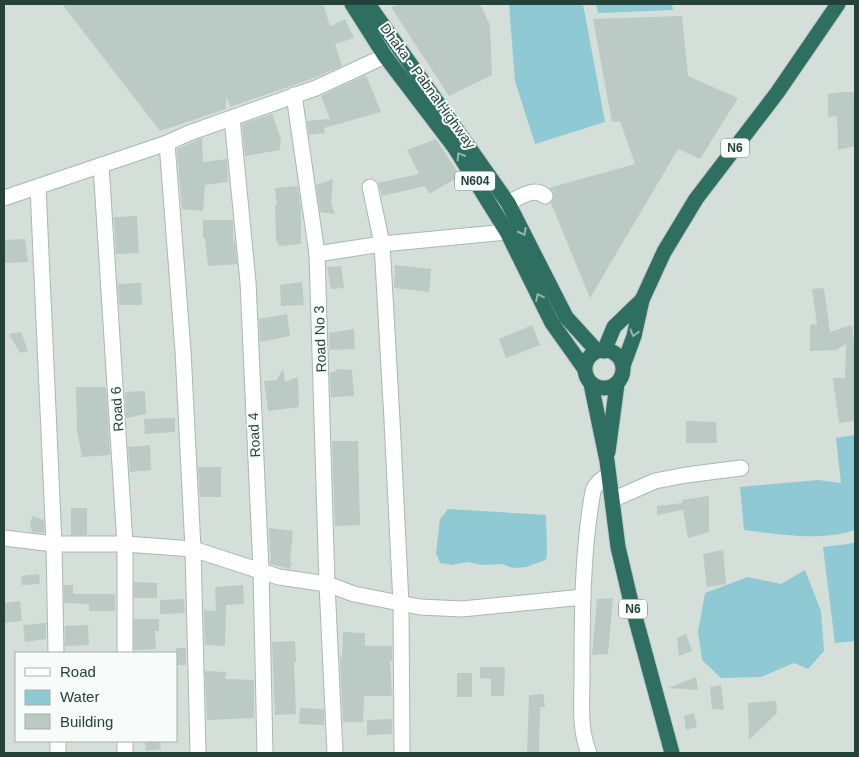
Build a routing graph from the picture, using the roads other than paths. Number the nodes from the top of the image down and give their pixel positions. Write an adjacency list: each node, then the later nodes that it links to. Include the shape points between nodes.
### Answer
1 (838, 4): 17 (highway, N6, via 777,93 696,199 664,252)
2 (361, 5): 3 (highway, Dhaka - Pabna Highway / N604); 5 (highway, Dhaka - Pabna Highway / N604)
3 (385, 56): 4 (street); 5 (highway, Dhaka - Pabna Highway / N604)
4 (294, 96): 6 (street); 16 (street, Road No 3)
5 (437, 113): 13 (highway, Dhaka - Pabna Highway / N604); 14 (highway, Dhaka - Pabna Highway / N604, one-way to 5)
6 (232, 118): 7 (street); 32 (street, Road 4, via 248,282)
7 (167, 143): 8 (street); 31 (street, via 183,351)
8 (101, 165): 9 (street); 30 (street, Road 6)
9 (38, 187): 12 (street); 29 (street)
10 (370, 187): 15 (street)
11 (545, 196): 13 (street, via 535,191)
12 (4, 198)
13 (508, 203): 18 (highway, Dhaka - Pabna Highway / N604, one-way to 18)
14 (507, 232): 15 (street); 19 (highway, Dhaka - Pabna Highway / N604, one-way to 14)
15 (382, 244): 16 (street); 35 (street)
16 (317, 254): 33 (street, Road No 3)
17 (642, 300): 20 (highway, via 614,327); 21 (highway, one-way to 21, via 634,336)
18 (566, 316): 19 (highway); 20 (highway, Dhaka - Pabna Highway / N604)
19 (552, 323): 22 (highway, Dhaka - Pabna Highway / N604)
20 (600, 351): 21 (highway, N604, via 615,355); 22 (highway, via 587,359)
21 (622, 366): 24 (highway)
22 (584, 368): 23 (highway, N604)
23 (591, 384): 24 (highway, via 600,388); 25 (highway, N6)
24 (617, 384): 25 (highway)
25 (607, 468): 27 (highway, N6); 34 (street, via 593,491)
26 (742, 468): 27 (street, via 655,481)
27 (612, 500): 43 (highway, N6, via 618,547 630,598)
28 (4, 538): 29 (street)
29 (54, 544): 30 (street); 36 (street)
30 (125, 544): 31 (street); 37 (street, Road 6)
31 (193, 549): 32 (street); 38 (street)
32 (261, 570): 33 (street, via 279,577); 39 (street, Road 4)
33 (327, 584): 35 (street, via 354,594); 40 (street, Road No 3)
34 (583, 597): 35 (street, via 462,609); 42 (street, via 582,700 584,737)
35 (401, 604): 41 (street)
36 (56, 652)
37 (125, 652)
38 (198, 753)
39 (265, 753)
40 (336, 753)
41 (402, 753)
42 (589, 753)
43 (672, 753)

